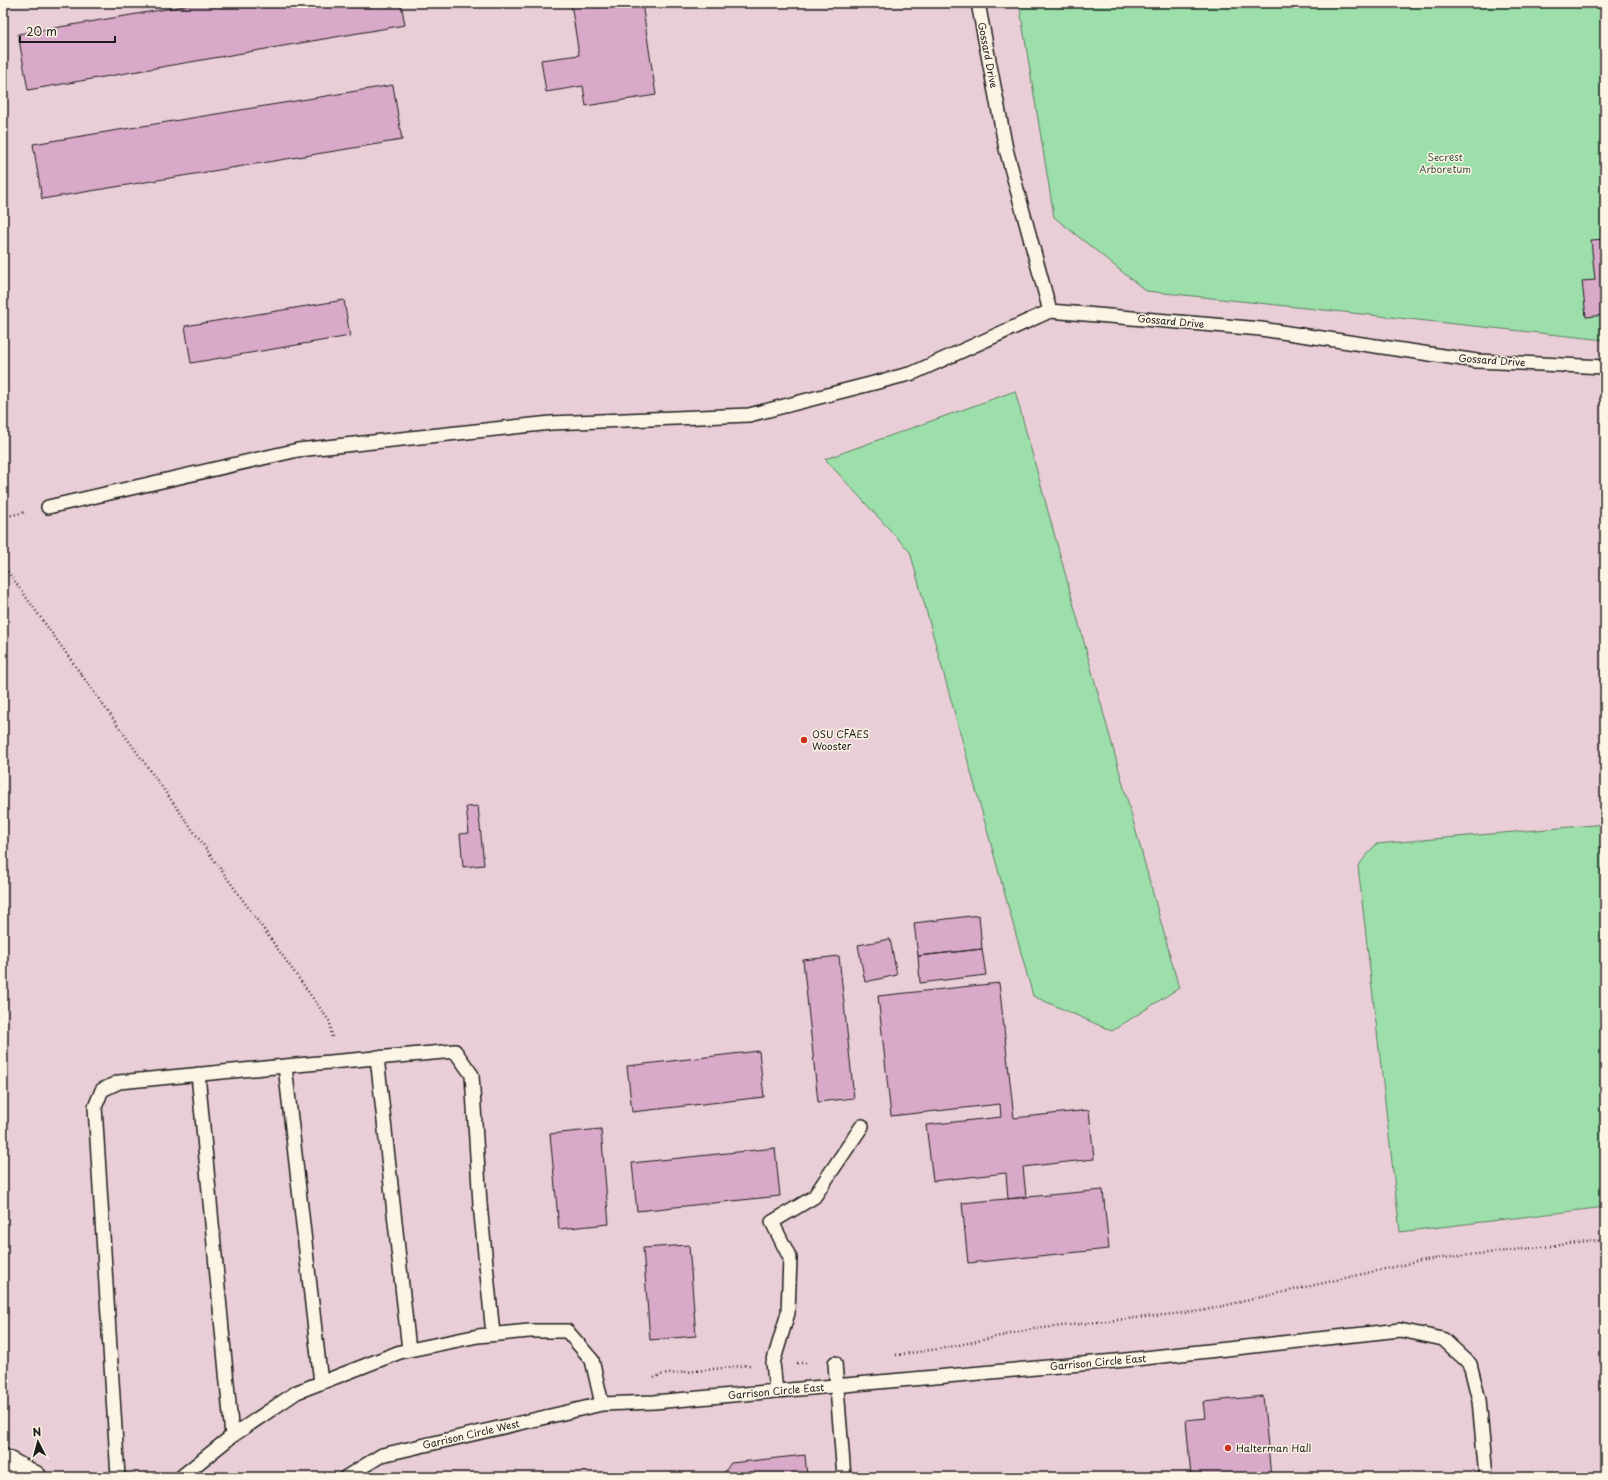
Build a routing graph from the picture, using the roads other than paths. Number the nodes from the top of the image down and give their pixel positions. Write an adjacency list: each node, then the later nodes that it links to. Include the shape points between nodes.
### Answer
1 (978, 3): 2 (lane, Gossard Drive, via 1006,149)
2 (1050, 310): 3 (lane, Gossard Drive, via 1261,329 1477,361); 4 (lane, via 913,373 748,415 551,424 298,450)
3 (1605, 367)
4 (48, 506)
5 (377, 1058): 6 (lane); 9 (lane, via 455,1051 472,1075 480,1204); 10 (lane)
6 (285, 1066): 7 (lane); 12 (lane)
7 (198, 1074): 16 (lane); 19 (lane, via 119,1082 102,1090 95,1107)
8 (862, 1126): 14 (lane, via 814,1197 772,1222 790,1258 788,1313 773,1363)
9 (493, 1334): 10 (lane); 15 (lane, via 568,1331 592,1360)
10 (409, 1350): 12 (lane)
11 (835, 1363): 13 (lane)
12 (321, 1383): 16 (lane, via 297,1392)
13 (837, 1386): 14 (lane, Garrison Circle East); 22 (lane); 23 (lane, Garrison Circle East, via 1126,1360 1400,1330 1443,1338 1470,1364 1479,1400)
14 (776, 1391): 15 (lane, Garrison Circle East)
15 (602, 1404): 21 (lane, Garrison Circle West, via 382,1455)
16 (232, 1436): 20 (lane)
17 (3, 1460): 18 (street)
18 (35, 1477)
19 (118, 1477)
20 (181, 1477)
21 (346, 1477)
22 (844, 1477)
23 (1486, 1477)

